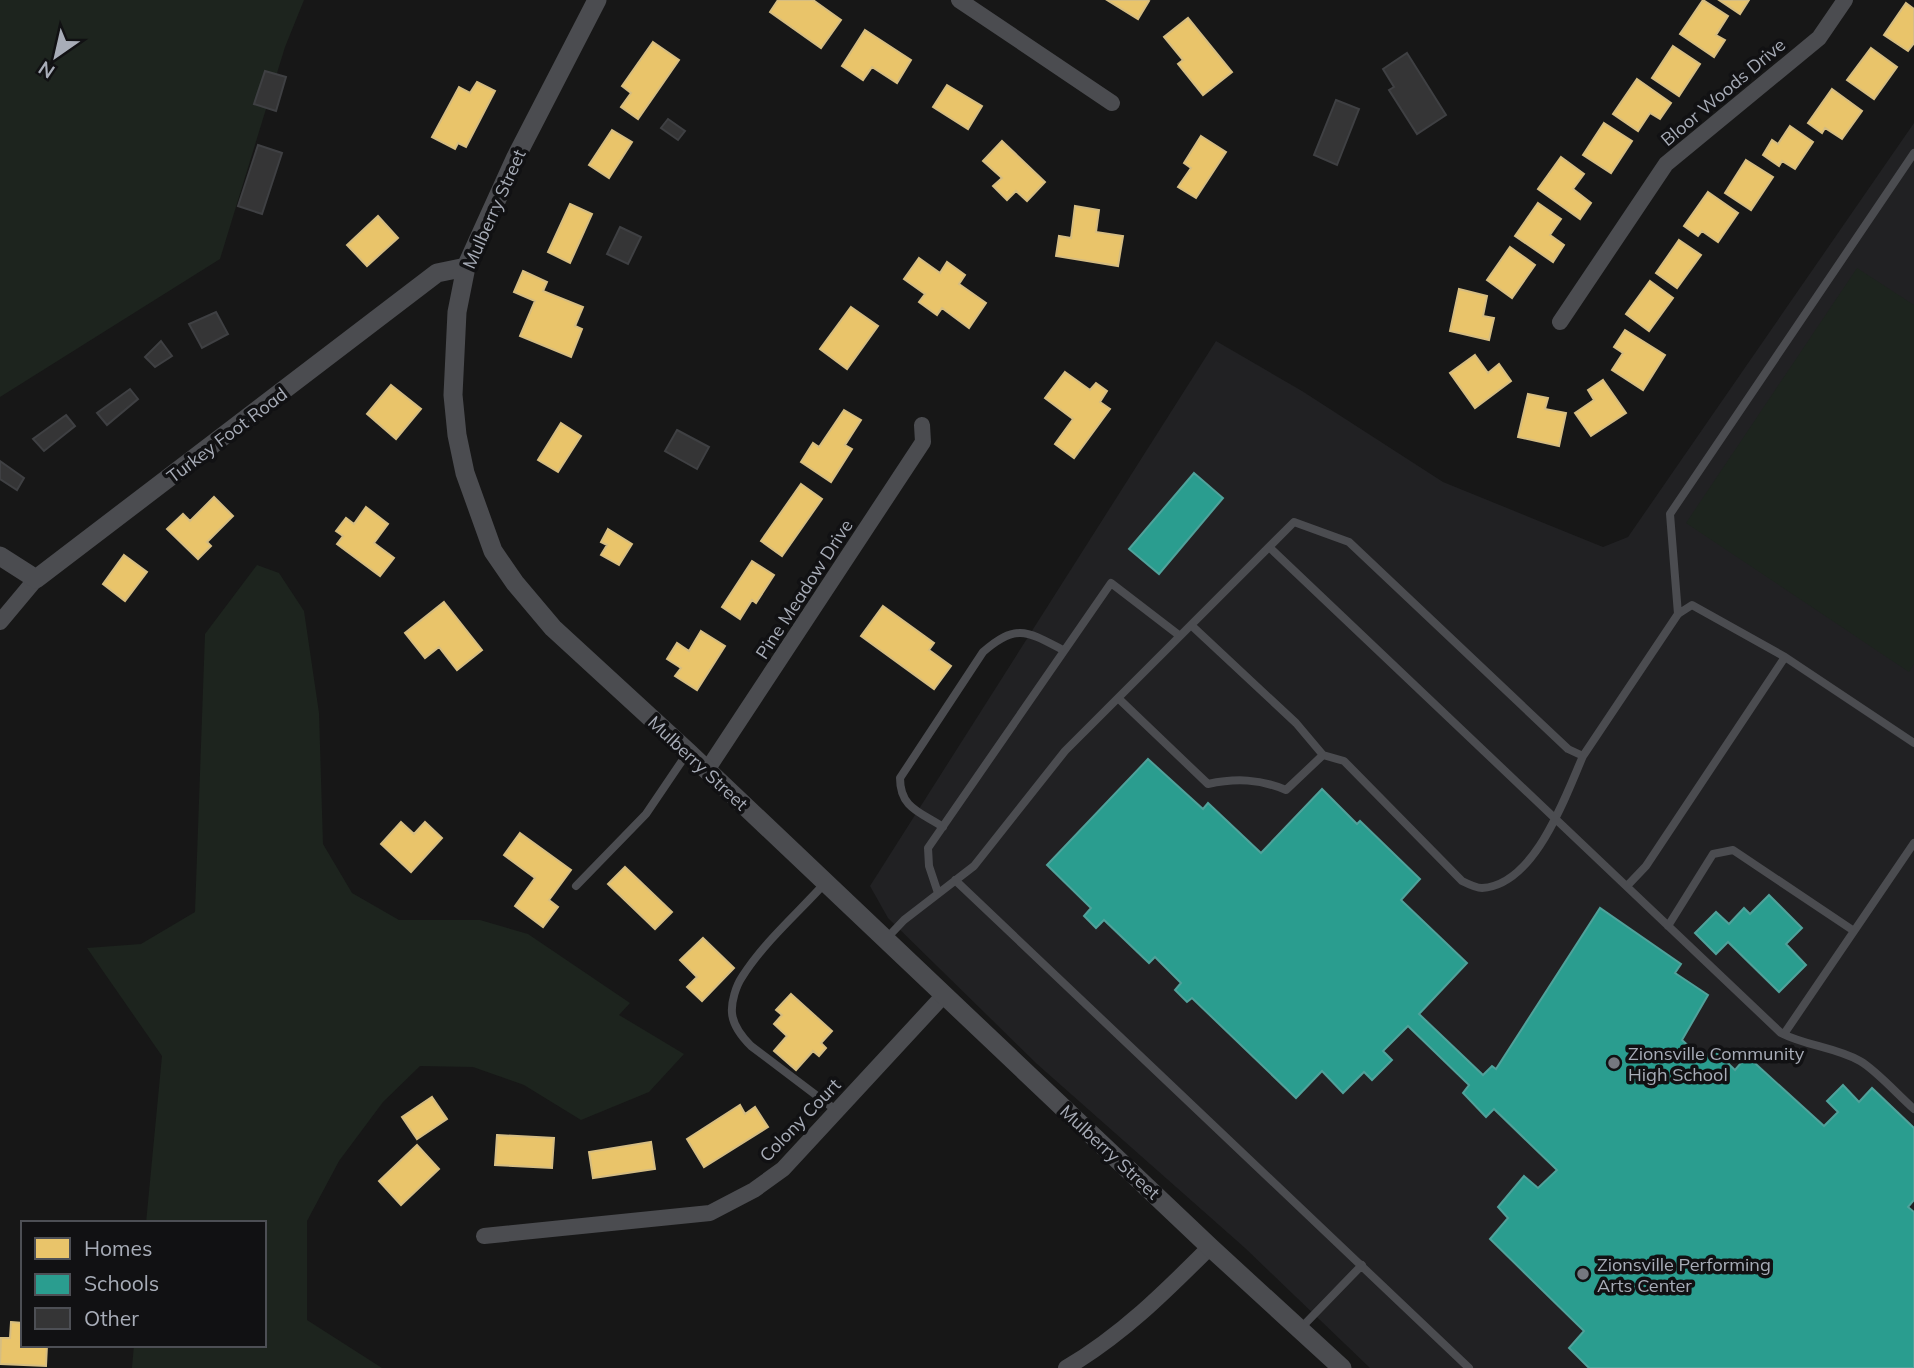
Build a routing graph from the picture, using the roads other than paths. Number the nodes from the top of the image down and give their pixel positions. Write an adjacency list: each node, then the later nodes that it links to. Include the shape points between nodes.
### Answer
1 (597, 0): 6 (street, Mulberry Street, via 516,157)
2 (959, 0): 4 (street)
3 (1845, 0): 7 (street, Bloor Woods Drive, via 1818,38 1666,164)
4 (1112, 103)
5 (1914, 153): 12 (lane, via 1670,514)
6 (466, 267): 11 (street, Turkey Foot Road, via 437,273); 20 (street, Mulberry Street, via 457,312 453,395 464,473 493,551 553,628)
7 (1560, 321)
8 (922, 425): 23 (street, Pine Meadow Drive, via 923,442)
9 (1269, 547): 14 (lane); 22 (lane, via 1294,522 1349,542 1567,749); 24 (lane)
10 (0, 556): 11 (street)
11 (36, 579): 13 (street, Turkey Foot Road)
12 (1678, 614): 17 (lane, via 1692,605); 22 (lane)
13 (0, 622)
14 (1191, 625): 15 (lane); 21 (lane, via 1296,723)
15 (1180, 636): 16 (lane, via 1111,583); 18 (lane)
16 (1063, 650): 25 (lane); 25 (lane, via 1017,632 983,652 900,778 900,793 906,803)
17 (1785, 657): 19 (lane); 30 (lane, via 1646,866)
18 (1118, 698): 21 (lane, via 1208,784 1235,779 1286,790); 27 (lane, via 1065,751 974,866)
19 (1914, 743)
20 (688, 752): 23 (street, Mulberry Street); 29 (lane, via 646,814)
21 (1323, 755): 24 (lane, via 1344,761 1462,881 1480,888 1511,878)
22 (1583, 757): 24 (lane)
23 (707, 770): 28 (street, Mulberry Street)
24 (1555, 820): 30 (lane)
25 (943, 827): 31 (lane, via 928,848)
26 (1914, 843): 33 (lane)
27 (955, 880): 31 (lane); 41 (lane)
28 (825, 883): 34 (street, Mulberry Street); 38 (lane, via 740,979 732,1015 751,1046)
29 (576, 886)
30 (1627, 886): 32 (lane)
31 (938, 893): 34 (lane)
32 (1668, 926): 33 (lane, via 1713,855 1733,850); 36 (lane)
33 (1854, 932): 36 (lane)
34 (886, 940): 35 (street, Mulberry Street)
35 (944, 995): 38 (street, Colony Court); 40 (street, Mulberry Street)
36 (1784, 1034): 37 (lane, via 1862,1061)
37 (1914, 1109)
38 (837, 1111): 39 (street, Colony Court, via 783,1169 710,1213)
39 (484, 1236)
40 (1210, 1247): 42 (street, Mulberry Street); 43 (street, via 1134,1321)
41 (1362, 1265): 42 (lane); 45 (lane)
42 (1300, 1329): 44 (street, Mulberry Street)
43 (1066, 1368)
44 (1342, 1368)
45 (1469, 1368)

